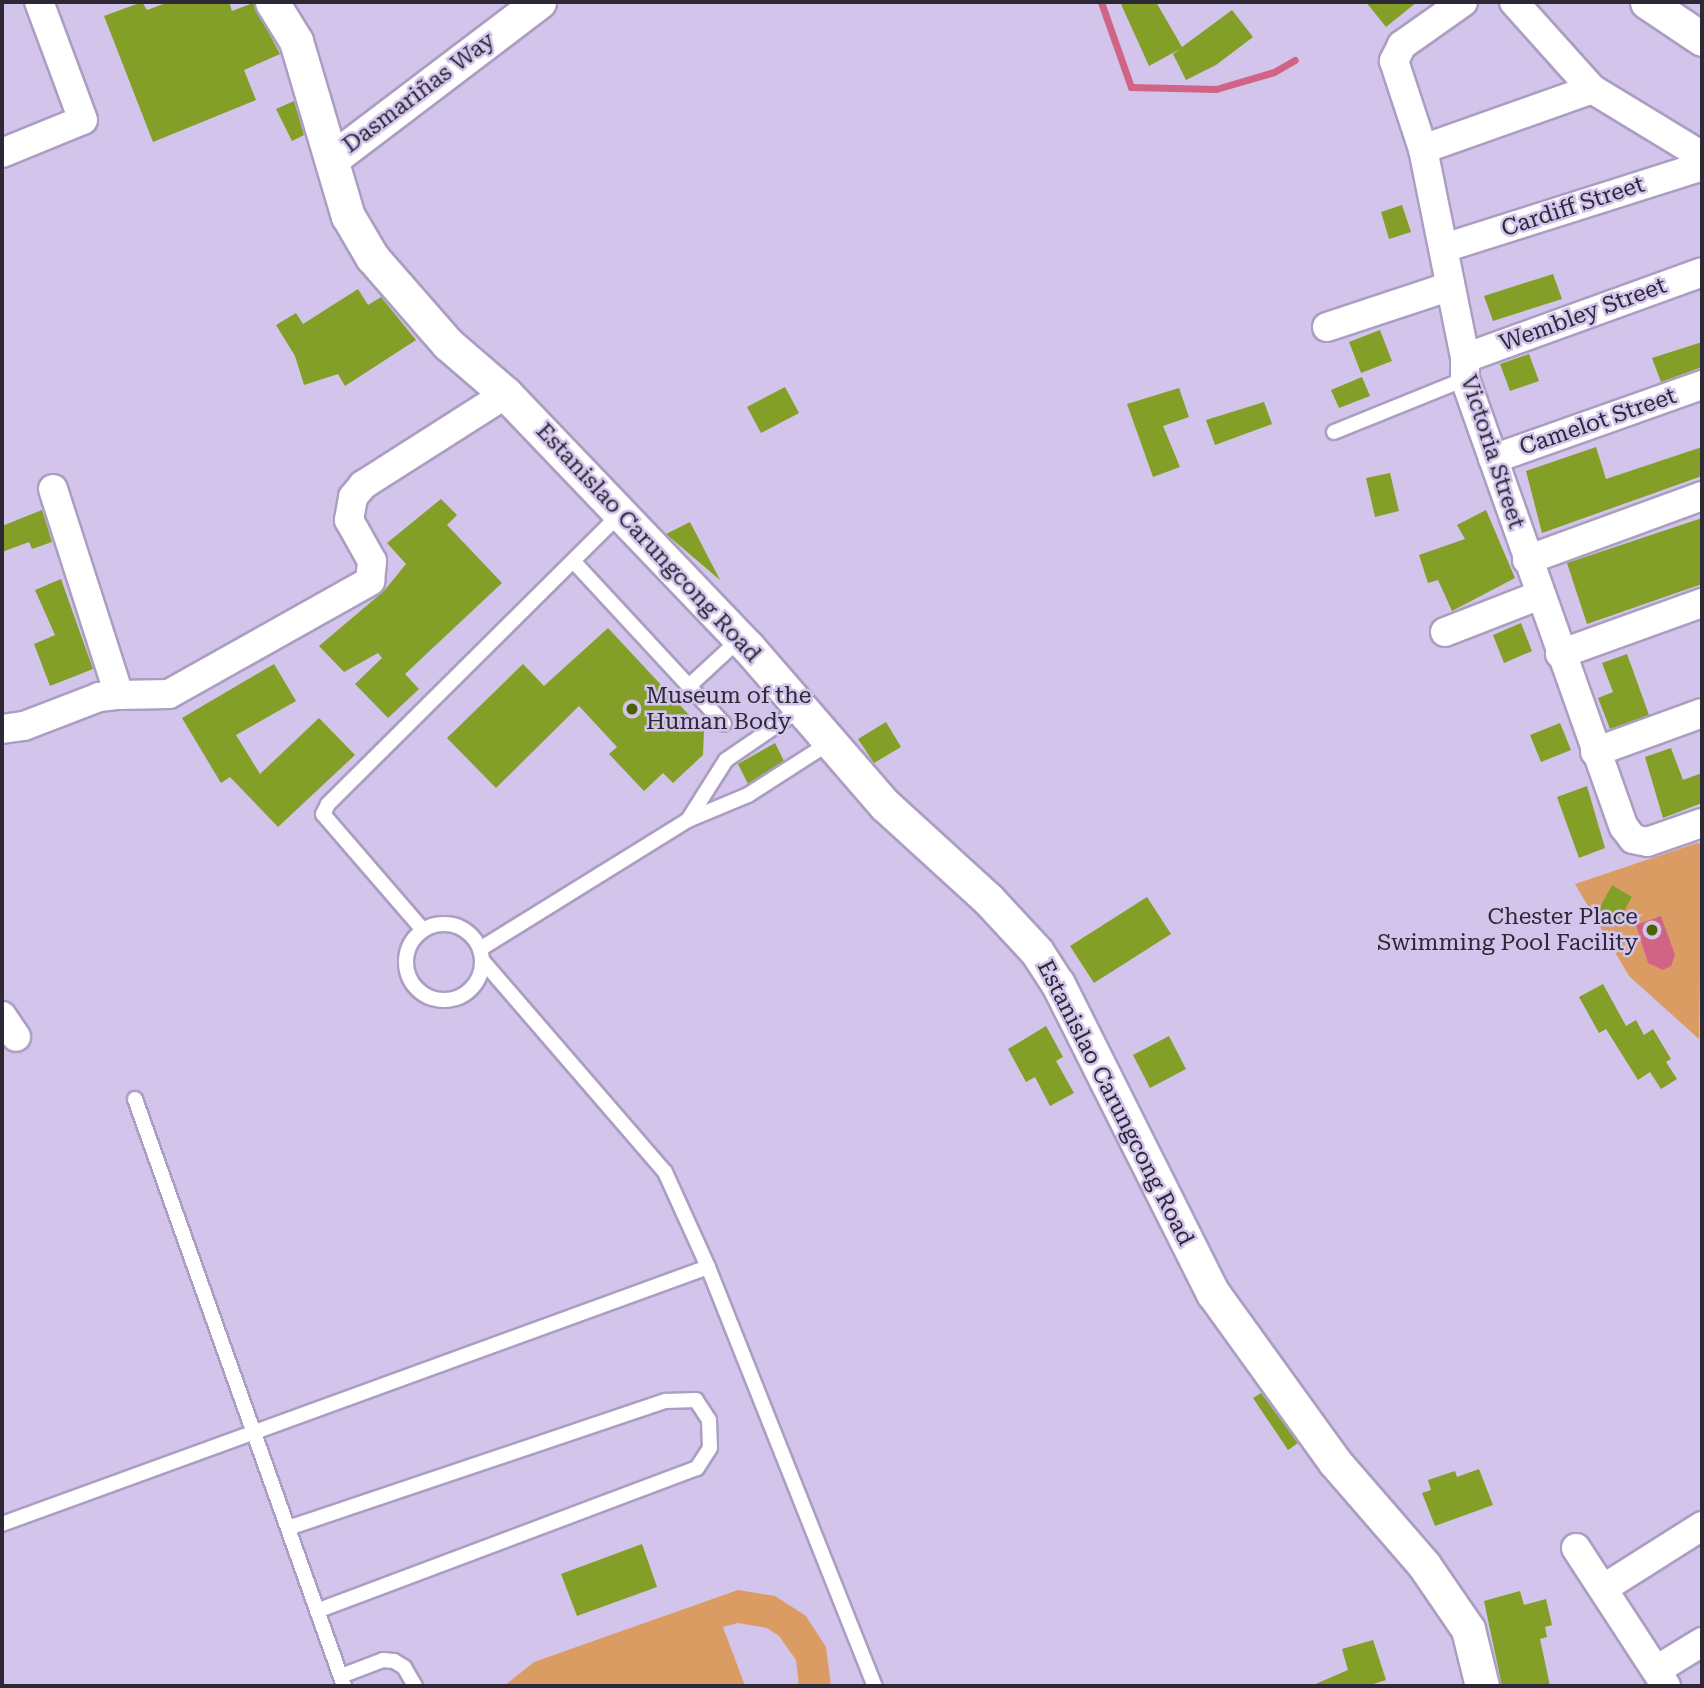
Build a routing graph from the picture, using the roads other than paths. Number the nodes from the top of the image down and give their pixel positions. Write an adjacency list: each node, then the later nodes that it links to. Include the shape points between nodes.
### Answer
1 (40, 2): 10 (street, via 83,120)
2 (272, 2): 12 (street, Estanislao Carungcong Road, via 296,41)
3 (538, 2): 12 (street, Dasmariñas Way)
4 (1463, 2): 9 (street, Victoria Street, via 1402,45 1394,61)
5 (1514, 2): 8 (street)
6 (1647, 2): 7 (street)
7 (1702, 39)
8 (1592, 89): 9 (street); 11 (street)
9 (1423, 149): 14 (street, Victoria Street)
10 (2, 153)
11 (1702, 156)
12 (332, 159): 20 (street, Estanislao Carungcong Road, via 348,216 372,257 448,344)
13 (1702, 166): 14 (street, Cardiff Street)
14 (1444, 248): 16 (street, Victoria Street)
15 (1702, 272): 18 (street, Wembley Street)
16 (1448, 287): 17 (street); 18 (street, Victoria Street)
17 (1327, 327)
18 (1465, 369): 21 (lane); 22 (street, Victoria Street)
19 (1702, 385): 22 (street, Camelot Street)
20 (506, 394): 25 (street, Estanislao Carungcong Road); 34 (street, via 363,485 353,497 349,520 372,561 370,581 169,694)
21 (1334, 432)
22 (1493, 459): 26 (street, Victoria Street)
23 (53, 489): 34 (street)
24 (1702, 496): 26 (street)
25 (622, 513): 27 (lane); 31 (street, Estanislao Carungcong Road)
26 (1527, 560): 28 (street, Victoria Street)
27 (575, 563): 33 (lane); 43 (lane, via 323,814)
28 (1539, 595): 30 (street); 32 (street, Victoria Street)
29 (1702, 603): 32 (street)
30 (1446, 632)
31 (740, 639): 33 (lane); 35 (street, Estanislao Carungcong Road)
32 (1560, 654): 40 (street, Victoria Street)
33 (689, 685): 37 (lane)
34 (119, 695): 38 (street, via 99,696 24,726)
35 (799, 710): 39 (street, Estanislao Carungcong Road); 41 (lane, via 726,760)
36 (1702, 713): 40 (street)
37 (724, 723)
38 (2, 729)
39 (829, 743): 41 (lane, via 748,795); 59 (street, Estanislao Carungcong Road, via 1037,952 1058,984 1213,1293 1334,1461 1424,1565 1468,1629)
40 (1595, 752): 42 (street, Victoria Street, via 1633,839 1647,842)
41 (688, 820): 44 (lane)
42 (1702, 823)
43 (423, 930): 44 (lane, via 454,925 466,930); 44 (lane, via 411,942 405,966 408,978 425,996 460,998 477,982)
44 (481, 954): 46 (lane, via 665,1172)
45 (135, 1099): 47 (lane)
46 (708, 1267): 47 (lane); 58 (lane)
47 (254, 1433): 48 (lane); 50 (lane)
48 (2, 1524)
49 (1702, 1526): 52 (street)
50 (288, 1528): 53 (lane); 53 (lane, via 666,1401 696,1400 709,1420 710,1448 697,1468)
51 (1576, 1548): 52 (street)
52 (1604, 1588): 55 (street)
53 (317, 1611): 56 (lane)
54 (1702, 1642): 55 (street)
55 (1662, 1678)
56 (342, 1681): 57 (lane, via 383,1660 404,1667)
57 (415, 1686)
58 (875, 1686)
59 (1482, 1686)

